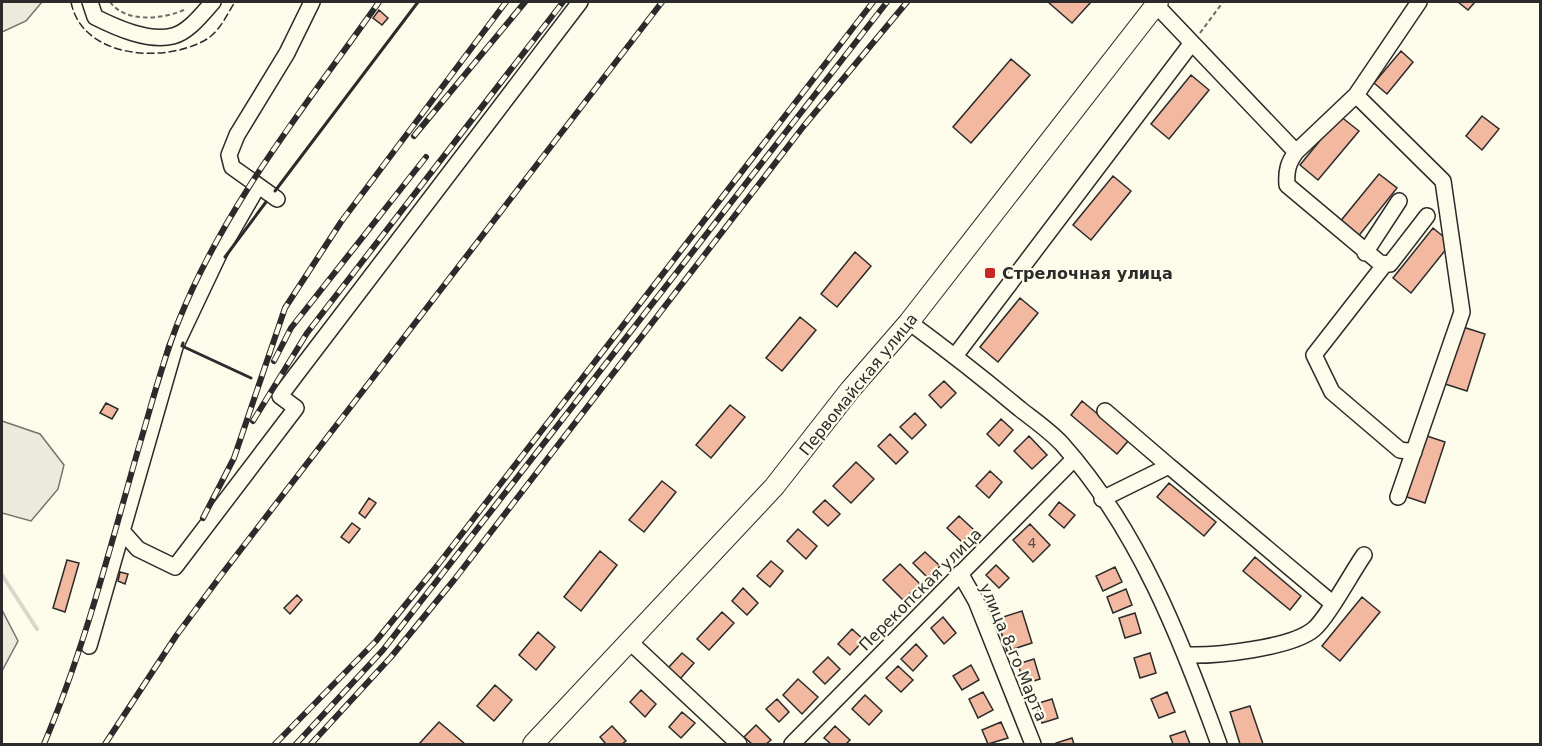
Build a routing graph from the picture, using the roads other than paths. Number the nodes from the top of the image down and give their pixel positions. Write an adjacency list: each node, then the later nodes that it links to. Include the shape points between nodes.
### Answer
1 (90, 2): 2 (street, via 95,17 111,25 136,34 174,36 200,18)
2 (213, 2)
3 (312, 2): 10 (street, via 229,155 232,167)
4 (580, 2): 24 (street, via 280,396 296,408 175,567 138,549)
5 (1419, 2): 8 (street)
6 (1157, 3): 7 (street); 16 (main road, Первомайская улица)
7 (1191, 44): 9 (street); 17 (street)
8 (1356, 95): 9 (street); 19 (street, via 1443,181 1462,312)
9 (1296, 152): 14 (street, via 1289,161 1287,185)
10 (258, 186): 11 (street); 24 (street, via 220,252 175,346)
11 (277, 200)
12 (1399, 201): 14 (street)
13 (1427, 216): 15 (street, via 1390,264)
14 (1365, 253): 15 (street)
15 (1385, 264): 19 (street, via 1314,355 1332,392 1400,450)
16 (909, 322): 17 (street); 28 (main road, Первомайская улица, via 774,487)
17 (955, 356): 20 (street, via 1060,442)
18 (1106, 411): 21 (street)
19 (1414, 452): 22 (street)
20 (1074, 459): 23 (street); 26 (street, Перекопская улица)
21 (1169, 466): 23 (street); 27 (street)
22 (1398, 497)
23 (1102, 499): 30 (street, via 1130,538)
24 (122, 531): 29 (street)
25 (1364, 555): 27 (street)
26 (960, 573): 33 (street, Перекопская улица); 34 (street, улица 8-го Марта, via 976,601)
27 (1332, 603): 30 (street, via 1314,629 1292,640 1211,656)
28 (629, 641): 31 (main road, Первомайская улица); 32 (street)
29 (88, 646)
30 (1187, 655): 35 (street)
31 (533, 744)
32 (740, 744)
33 (792, 744)
34 (1033, 744)
35 (1219, 744)

